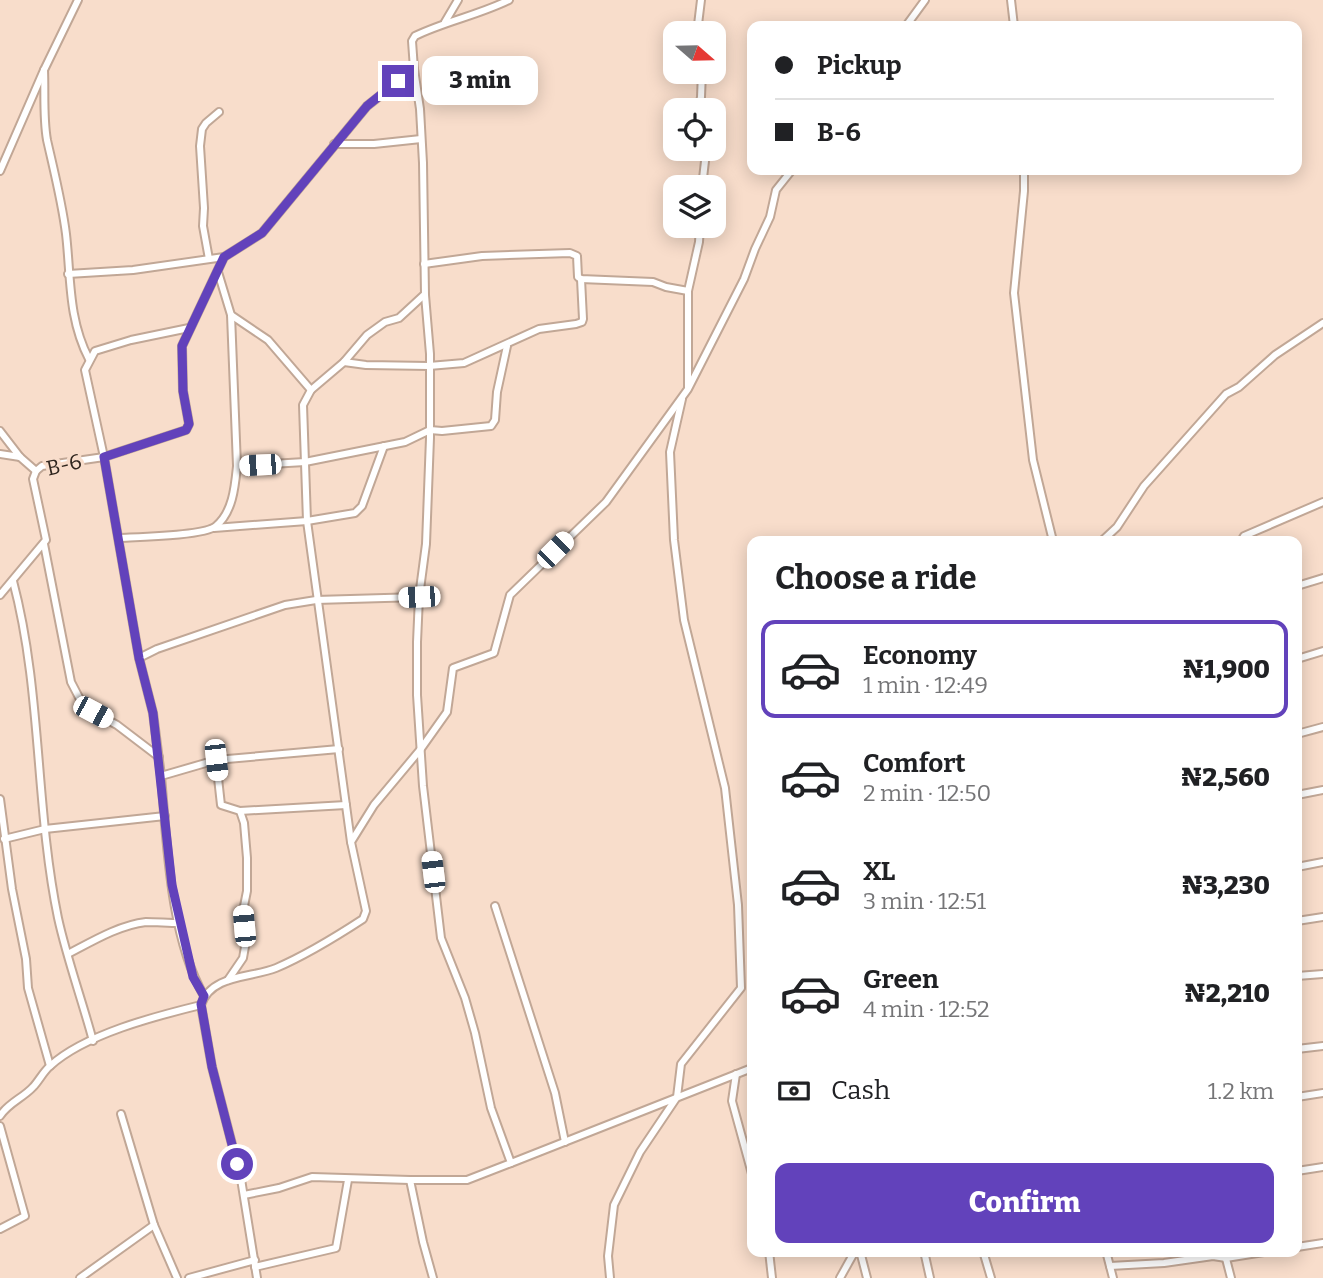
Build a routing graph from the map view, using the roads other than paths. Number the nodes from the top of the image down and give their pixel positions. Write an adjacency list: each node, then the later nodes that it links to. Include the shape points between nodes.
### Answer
1 (78, 0): 12 (street)
2 (458, 0): 10 (street)
3 (509, 0): 10 (street, via 480,14)
4 (701, 0): 7 (street)
5 (925, 0): 8 (street)
6 (1012, 0): 9 (street)
7 (698, 21)
8 (910, 21)
9 (1014, 21)
10 (445, 22): 11 (street, via 415,36)
11 (414, 69): 14 (street); 15 (street, via 367,106)
12 (44, 70): 16 (street); 24 (street, via 47,139 66,235)
13 (219, 112): 21 (street, via 202,129 200,146 202,226)
14 (421, 139): 15 (street); 22 (street)
15 (334, 144): 20 (street, via 262,233)
16 (0, 171)
17 (788, 175): 35 (street, via 776,190 744,279)
18 (1024, 175): 50 (street, via 1014,293 1032,460)
19 (699, 238): 26 (street)
20 (224, 257): 21 (street); 23 (street, B-6)
21 (209, 259): 24 (street)
22 (424, 264): 25 (street, via 482,256 570,253 577,256); 27 (street)
23 (218, 271): 28 (street); 30 (street, B-6)
24 (68, 274): 32 (street, via 79,340)
25 (582, 279): 26 (street, via 653,282); 31 (street, via 582,322 539,329)
26 (688, 291): 35 (street)
27 (425, 295): 33 (street, via 399,318 367,335); 34 (street)
28 (231, 315): 36 (street, via 268,340); 45 (street)
29 (1323, 323): 51 (street, via 1226,394 1144,486)
30 (189, 328): 32 (street, via 95,351); 43 (street, B-6, via 182,346 187,428)
31 (507, 346): 34 (street, via 464,363); 38 (street, via 493,424)
32 (89, 359): 43 (street, via 85,370)
33 (344, 362): 34 (street); 36 (street)
34 (429, 366): 38 (street)
35 (688, 389): 37 (street)
36 (311, 390): 44 (street, via 303,405)
37 (682, 397): 67 (street, via 606,502 510,595 494,653 453,668 447,712); 100 (street, via 670,452 674,540 684,620 725,788 738,905 741,988 681,1064)
38 (430, 430): 40 (street); 59 (street, via 426,544)
39 (0, 431): 42 (street)
40 (384, 446): 44 (street); 48 (street, via 358,511)
41 (0, 454): 42 (street)
42 (20, 457): 46 (street)
43 (104, 457): 46 (street, B-6, via 42,466); 53 (street)
44 (305, 462): 45 (street); 48 (street)
45 (237, 466): 49 (street, via 235,491)
46 (36, 471): 54 (street, B-6, via 33,479)
47 (1323, 502): 52 (street)
48 (307, 521): 49 (street); 60 (street)
49 (215, 528): 53 (street)
50 (1053, 536)
51 (1107, 536)
52 (1244, 536)
53 (118, 538): 63 (street)
54 (44, 544): 56 (street); 68 (street, B-6, via 76,694 84,707)
55 (1323, 578): 57 (street)
56 (13, 580): 58 (street); 77 (street, via 27,652)
57 (1302, 584)
58 (0, 595)
59 (419, 597): 60 (street); 67 (street)
60 (316, 600): 63 (street, via 272,609); 66 (street)
61 (1323, 651): 62 (street)
62 (1302, 657)
63 (139, 658): 68 (street)
64 (1323, 727): 65 (street)
65 (1302, 733)
66 (339, 749): 69 (street); 74 (street)
67 (420, 750): 78 (street, via 374,805); 106 (street, via 441,938 475,1033 491,1108)
68 (159, 757): 70 (street)
69 (216, 760): 70 (street); 75 (street, via 221,805)
70 (161, 776): 76 (street)
71 (1323, 790): 72 (street)
72 (1302, 794)
73 (0, 799): 79 (street)
74 (346, 806): 75 (street); 78 (street)
75 (240, 811): 89 (street, via 247,858 246,941 243,958)
76 (165, 816): 77 (street); 85 (street)
77 (45, 829): 79 (street); 86 (street)
78 (351, 842): 89 (street, via 366,911 363,919 275,969)
79 (3, 845): 95 (street, via 28,988)
80 (1323, 862): 81 (street)
81 (1302, 866)
82 (495, 906): 104 (street, via 555,1093)
83 (1323, 917): 84 (street)
84 (1302, 920)
85 (179, 923): 86 (street, via 132,925); 90 (street, via 193,977)
86 (68, 954): 92 (street)
87 (1323, 974): 88 (street)
88 (1302, 976)
89 (228, 980): 90 (street)
90 (204, 996): 91 (street)
91 (201, 1004): 92 (street, via 135,1022); 111 (street)
92 (93, 1041): 95 (street)
93 (1323, 1046): 94 (street)
94 (1302, 1048)
95 (50, 1066): 102 (street)
96 (747, 1070): 97 (street)
97 (736, 1074): 100 (street); 105 (street, via 732,1101)
98 (1323, 1093): 99 (street)
99 (1302, 1096)
100 (677, 1097): 104 (street); 131 (street, via 640,1152 614,1205)
101 (121, 1114): 112 (street)
102 (0, 1116)
103 (0, 1126): 113 (street, via 26,1216)
104 (565, 1142): 106 (street)
105 (747, 1156)
106 (511, 1163): 110 (street, via 467,1180)
107 (1323, 1167): 108 (street)
108 (1302, 1170)
109 (348, 1180): 110 (street); 111 (street, via 312,1177); 124 (street, via 336,1248)
110 (410, 1180): 130 (street)
111 (244, 1195): 124 (street)
112 (154, 1225): 126 (street); 127 (street)
113 (0, 1229)
114 (1323, 1243): 115 (street)
115 (1302, 1246)
116 (770, 1257): 132 (street)
117 (854, 1257): 133 (street)
118 (860, 1257): 134 (street)
119 (925, 1257): 135 (street)
120 (985, 1257): 136 (street)
121 (1108, 1257): 125 (street)
122 (1206, 1257): 125 (street)
123 (1226, 1257): 138 (street)
124 (255, 1264): 128 (street); 129 (street)
125 (1110, 1266): 137 (street)
126 (80, 1278)
127 (177, 1278)
128 (189, 1278)
129 (257, 1278)
130 (433, 1278)
131 (610, 1278)
132 (772, 1278)
133 (840, 1278)
134 (867, 1278)
135 (930, 1278)
136 (991, 1278)
137 (1112, 1278)
138 (1231, 1278)

